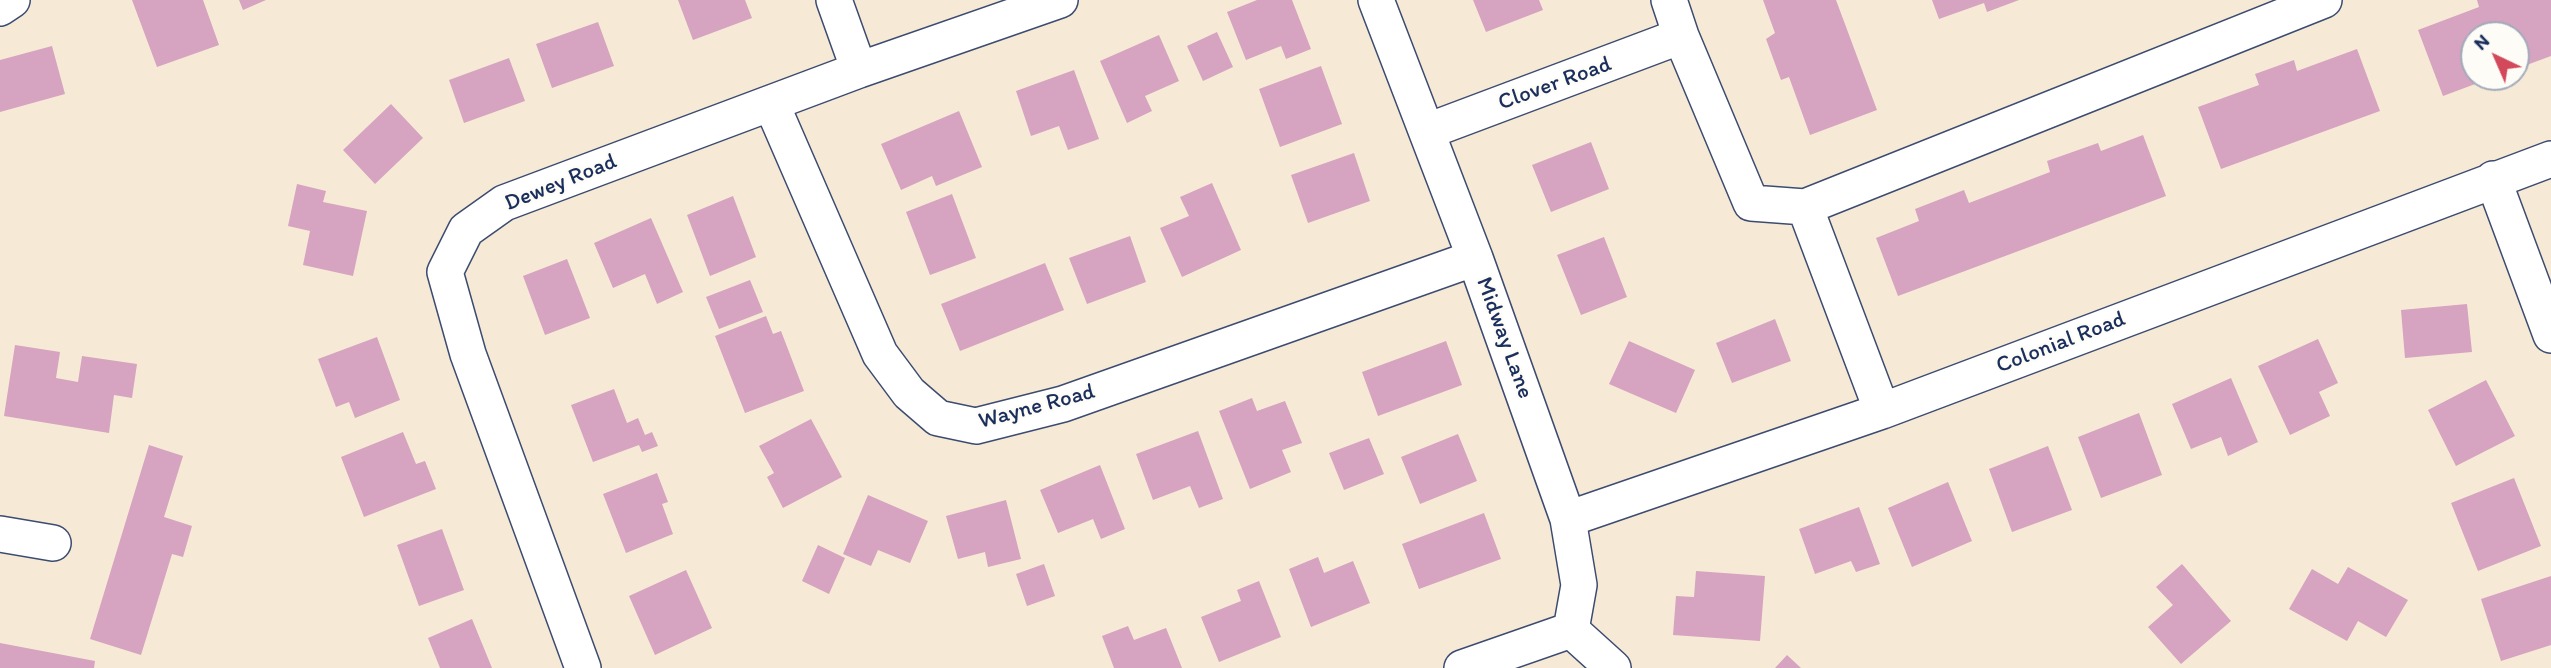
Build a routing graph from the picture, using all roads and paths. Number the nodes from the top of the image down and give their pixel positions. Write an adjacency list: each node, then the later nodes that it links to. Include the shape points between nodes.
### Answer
1 (12, 0): 7 (street)
2 (834, 0): 9 (street)
3 (1060, 0): 9 (street, Dewey Road)
4 (1376, 0): 11 (street, Midway Lane)
5 (1669, 0): 8 (street)
6 (2324, 0): 14 (street)
7 (0, 8)
8 (1681, 36): 11 (street, Clover Road); 14 (street, via 1751,203)
9 (859, 70): 10 (street, Dewey Road)
10 (771, 103): 15 (street, Wayne Road, via 880,354 909,393 938,418 976,426 1063,404); 22 (street, Dewey Road, via 503,203 466,230 445,272 468,354)
11 (1428, 131): 15 (street, Midway Lane)
12 (2551, 159): 13 (street, Colonial Road)
13 (2493, 179): 16 (street); 17 (street, Colonial Road)
14 (1805, 207): 17 (street)
15 (1475, 258): 18 (street, Midway Lane)
16 (2551, 335)
17 (1882, 411): 18 (street, Colonial Road)
18 (1568, 519): 21 (street, Midway Lane, via 1579,585)
19 (0, 534): 20 (street)
20 (53, 543)
21 (1571, 630): 23 (street); 24 (street)
22 (583, 668)
23 (1462, 668)
24 (1613, 668)

